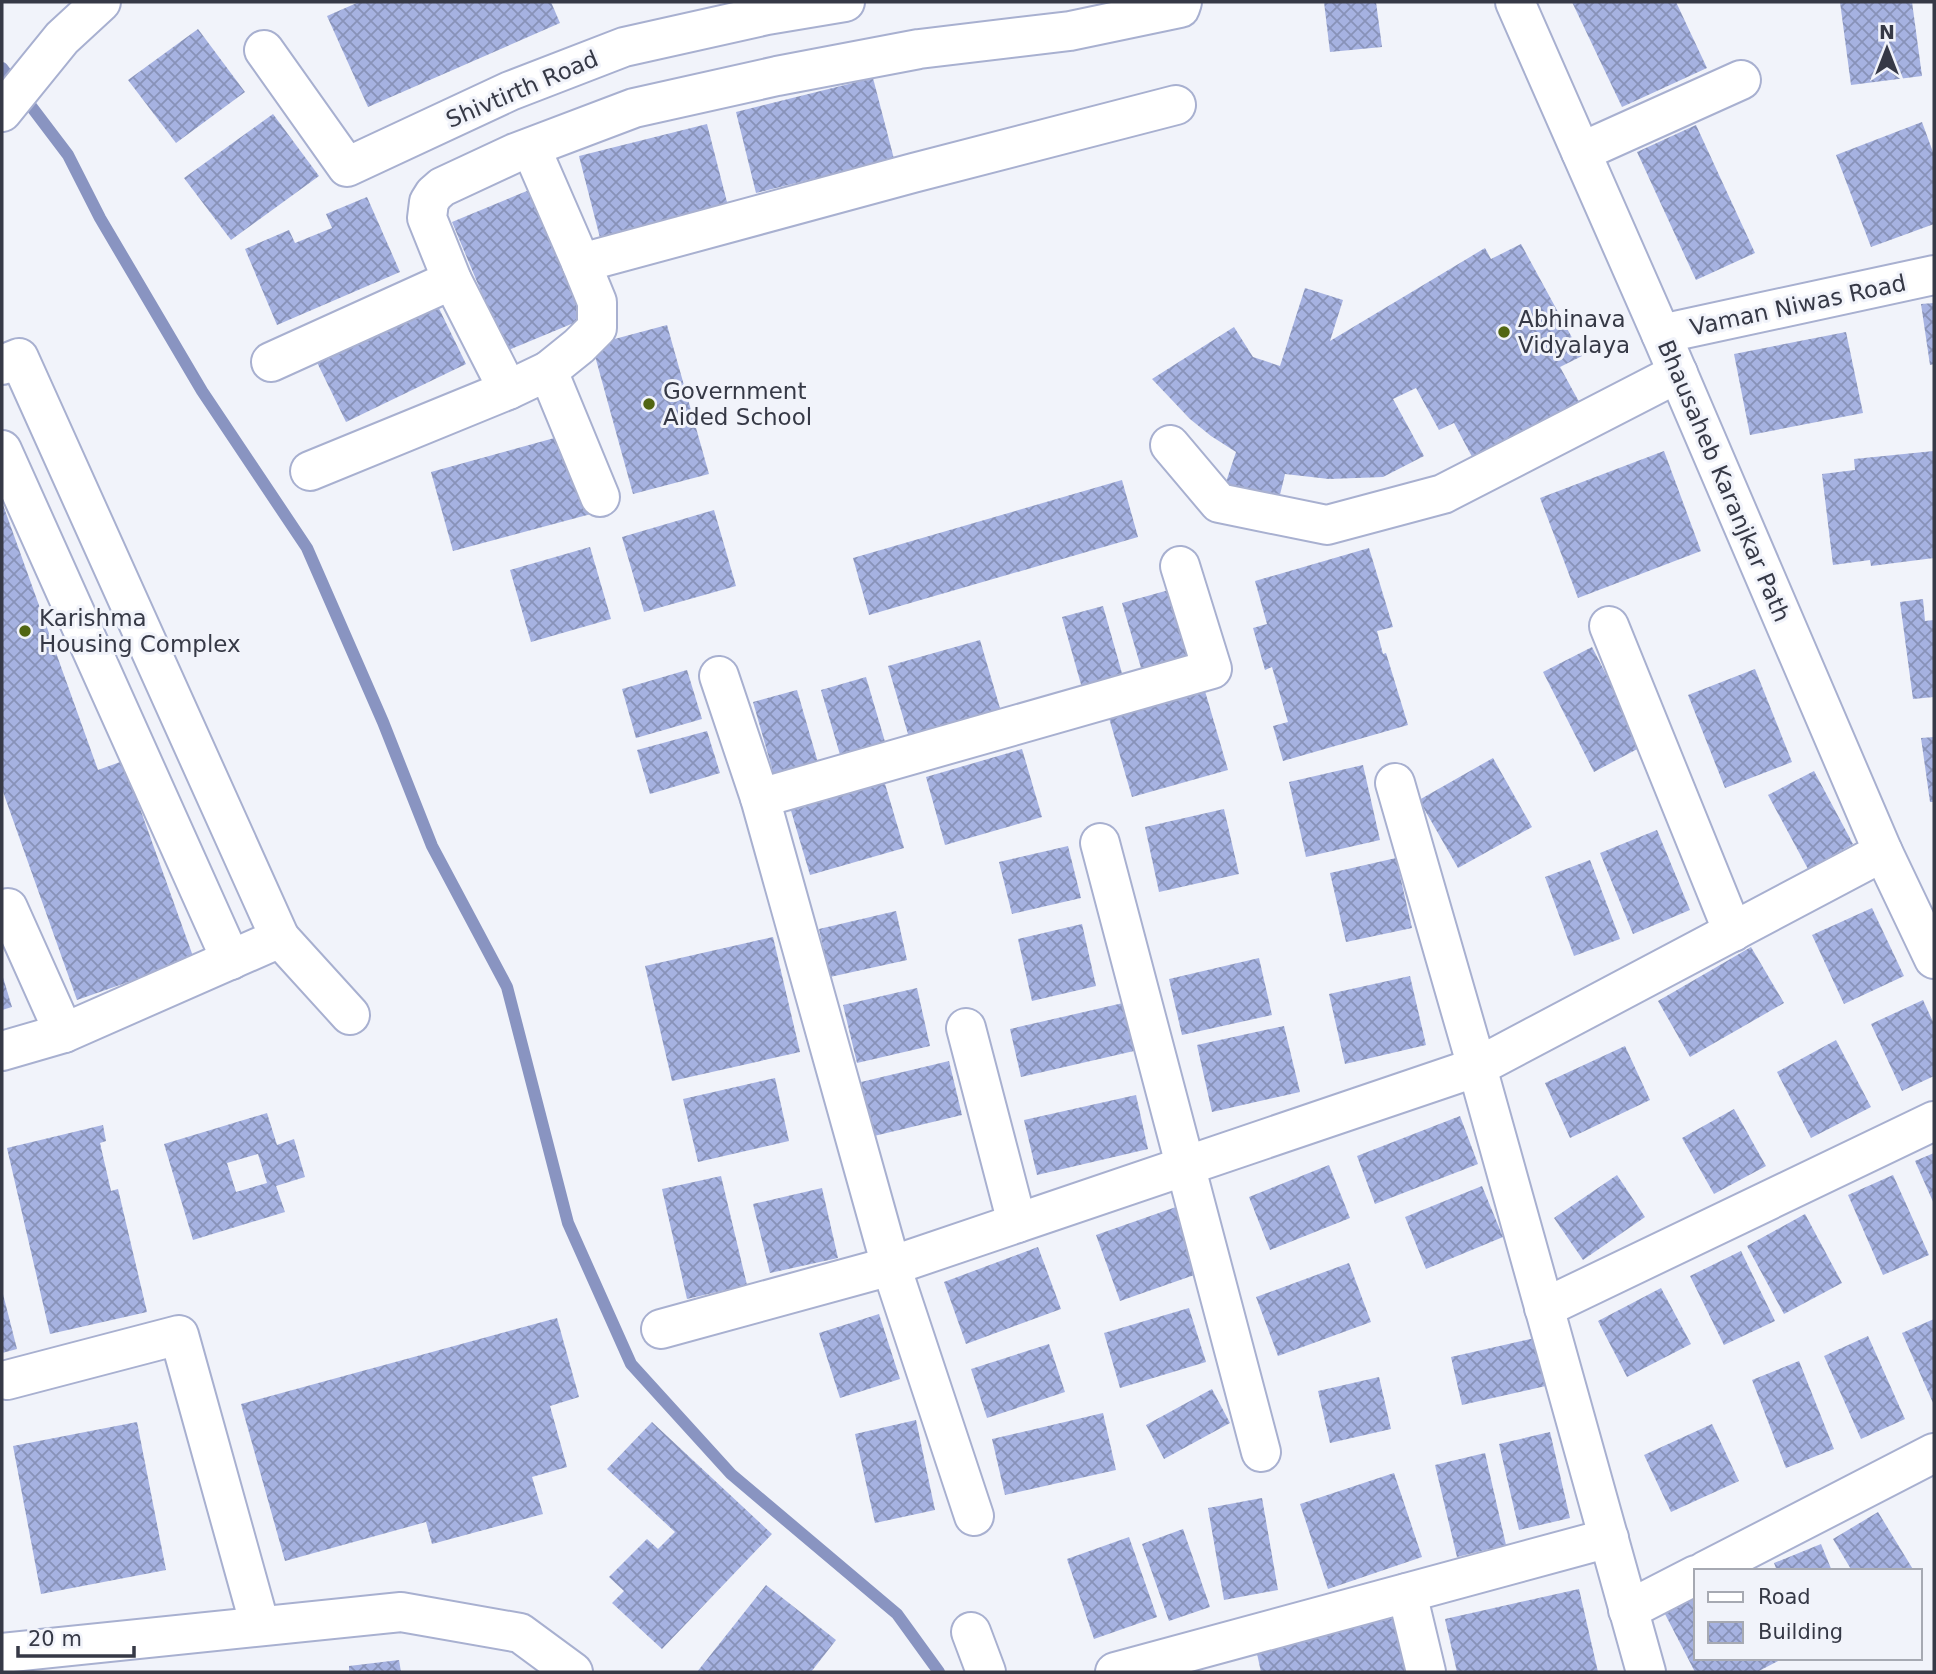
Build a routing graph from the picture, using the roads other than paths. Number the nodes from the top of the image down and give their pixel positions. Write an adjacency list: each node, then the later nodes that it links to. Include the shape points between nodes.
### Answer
1 (101, 2): 8 (street, via 62,38)
2 (845, 2): 5 (street, Shivtirth Road, via 624,47 510,91 347,167)
3 (1515, 2): 10 (street, Bhausaheb Karanjkar Path)
4 (1181, 5): 9 (street, via 1070,31 919,49 777,76 634,108)
5 (264, 50)
6 (1741, 80): 10 (street)
7 (1177, 105): 11 (street)
8 (2, 111)
9 (531, 148): 11 (street); 13 (street, via 442,187 429,202 427,218)
10 (1581, 152): 14 (street, Bhausaheb Karanjkar Path)
11 (581, 263): 17 (street, via 597,302 597,328)
12 (1934, 275): 14 (street, Vaman Niwas Road)
13 (452, 280): 15 (street); 19 (street)
14 (1661, 334): 18 (street, Bhausaheb Karanjkar Path)
15 (271, 362)
16 (2, 365): 33 (street, via 19,358)
17 (548, 371): 19 (street); 23 (street)
18 (1678, 373): 20 (street, via 1443,494 1327,525 1219,503); 30 (street, Bhausaheb Karanjkar Path)
19 (508, 390): 22 (street)
20 (1170, 444)
21 (2, 450): 35 (street)
22 (310, 471)
23 (600, 497)
24 (1180, 565): 28 (street, via 1212,668)
25 (1609, 626): 32 (street)
26 (719, 676): 28 (street)
27 (1395, 783): 40 (street)
28 (760, 798): 44 (street)
29 (1100, 843): 42 (street)
30 (1883, 852): 32 (street); 34 (street, Bhausaheb Karanjkar Path)
31 (2, 910): 38 (street, via 8,908)
32 (1733, 932): 40 (street)
33 (280, 938): 35 (street); 36 (street)
34 (1934, 959)
35 (231, 960): 38 (street)
36 (351, 1015)
37 (966, 1028): 43 (street)
38 (64, 1033): 39 (street)
39 (2, 1051)
40 (1477, 1067): 42 (street); 45 (street)
41 (1934, 1121): 45 (street)
42 (1184, 1166): 43 (street); 48 (street)
43 (1017, 1223): 44 (street)
44 (891, 1265): 46 (street); 50 (street)
45 (1544, 1308): 51 (street)
46 (661, 1329)
47 (7, 1380): 56 (street, via 179,1335)
48 (1261, 1452)
49 (1934, 1453): 52 (street)
50 (974, 1516)
51 (1609, 1538): 54 (street); 55 (street)
52 (1709, 1569)
53 (1694, 1576): 55 (street)
54 (1407, 1593): 59 (street); 63 (street)
55 (1628, 1610): 64 (street)
56 (260, 1626): 58 (street); 60 (street, via 401,1612 520,1633)
57 (971, 1632): 61 (street)
58 (2, 1653)
59 (1226, 1658): 62 (street)
60 (573, 1672)
61 (986, 1672)
62 (1115, 1672)
63 (1426, 1672)
64 (1646, 1672)

